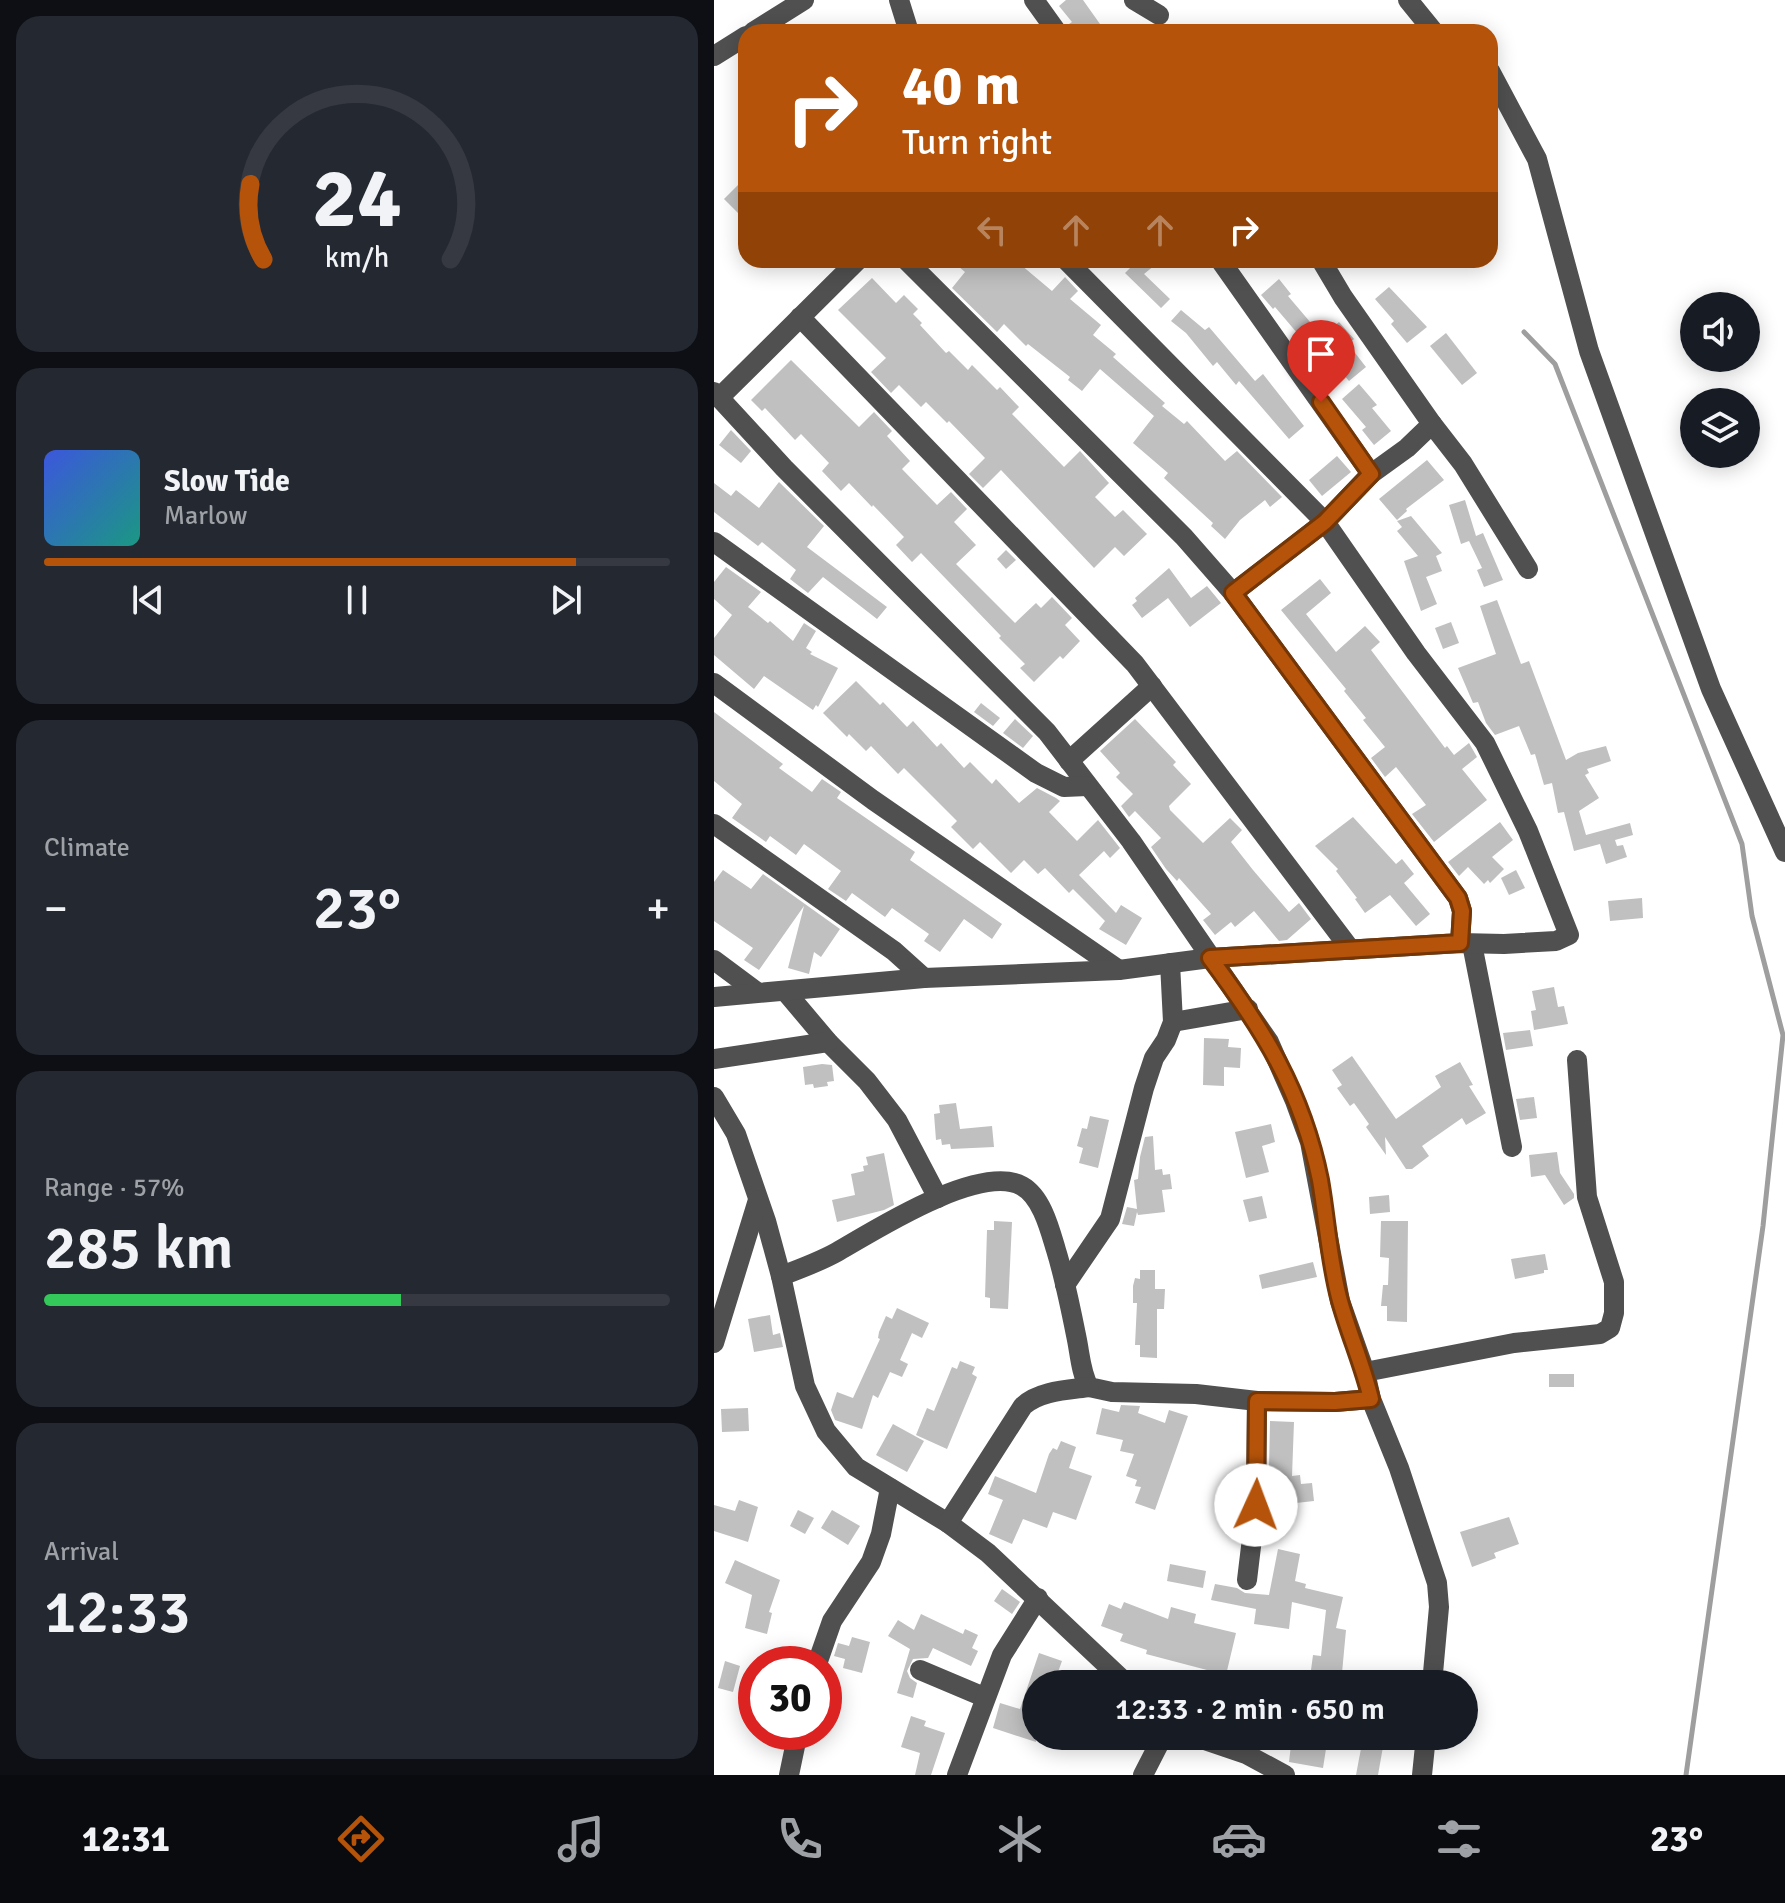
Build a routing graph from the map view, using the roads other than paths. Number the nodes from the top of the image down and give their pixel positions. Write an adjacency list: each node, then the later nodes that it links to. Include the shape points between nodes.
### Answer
1 (804, 0): 7 (street)
2 (899, 0): 8 (street)
3 (1034, 0): 9 (street)
4 (1134, 0): 6 (street)
5 (1408, 0): 10 (street)
6 (1159, 15)
7 (766, 24)
8 (906, 24)
9 (1051, 24)
10 (1428, 24)
11 (738, 41): 12 (street)
12 (714, 56)
13 (1498, 86): 32 (street, via 1537,159 1594,365 1711,689)
14 (850, 268): 19 (street)
15 (914, 268): 26 (street, via 1184,537)
16 (1074, 268): 23 (street)
17 (1226, 268): 22 (street)
18 (1326, 268): 21 (street)
19 (800, 317): 20 (street); 28 (street)
20 (716, 395): 29 (street, via 1047,732)
21 (1432, 424): 22 (street); 25 (street)
22 (1371, 474): 23 (street)
23 (1325, 522): 26 (street); 33 (street, via 1485,743 1569,930 1556,941)
24 (714, 542): 30 (street, via 1036,773 1064,787)
25 (1528, 569)
26 (1233, 593): 33 (street, via 1458,898)
27 (714, 683): 38 (street)
28 (1152, 686): 29 (street); 34 (street)
29 (1069, 761): 30 (street)
30 (1087, 786): 35 (street)
31 (714, 824): 39 (street, via 894,951)
32 (1785, 852)
33 (1466, 943): 34 (street); 49 (street)
34 (1351, 950): 35 (street)
35 (1210, 958): 37 (street); 43 (street)
36 (714, 960): 41 (street)
37 (1170, 963): 38 (street); 44 (street)
38 (1119, 970): 39 (street)
39 (924, 978): 40 (street)
40 (785, 991): 41 (street); 45 (street)
41 (757, 992): 42 (street)
42 (714, 997)
43 (1248, 1009): 44 (street); 55 (street, via 1282,1068 1310,1142 1340,1301)
44 (1173, 1022): 53 (street, via 1144,1088 1110,1219)
45 (828, 1042): 46 (street); 50 (street, via 897,1120)
46 (714, 1059)
47 (1577, 1060): 55 (street, via 1587,1197 1614,1282 1610,1328 1600,1334 1514,1343)
48 (714, 1097): 51 (street, via 736,1134)
49 (1512, 1147)
50 (938, 1198): 52 (street); 53 (street, via 1000,1181 1024,1187 1048,1226)
51 (758, 1200): 52 (street); 54 (street)
52 (781, 1276): 59 (street, via 812,1405 838,1448 856,1467)
53 (1065, 1285): 56 (street)
54 (714, 1343)
55 (1365, 1372): 57 (street)
56 (1089, 1387): 58 (street); 60 (street, via 1028,1401)
57 (1371, 1399): 58 (street); 66 (street, via 1437,1583)
58 (1257, 1401): 61 (street, via 1256,1505)
59 (890, 1488): 60 (street); 63 (street, via 871,1562 832,1621)
60 (948, 1523): 62 (street)
61 (1247, 1580)
62 (1038, 1598): 65 (street); 67 (street, via 1002,1655)
63 (823, 1646)
64 (920, 1670): 67 (street)
65 (1113, 1670)
66 (1433, 1670)
67 (984, 1697): 73 (street)
68 (794, 1750): 72 (street)
69 (1156, 1750): 74 (street)
70 (1234, 1750): 75 (street)
71 (1425, 1750): 76 (street)
72 (789, 1775)
73 (957, 1775)
74 (1143, 1775)
75 (1285, 1775)
76 (1422, 1775)

